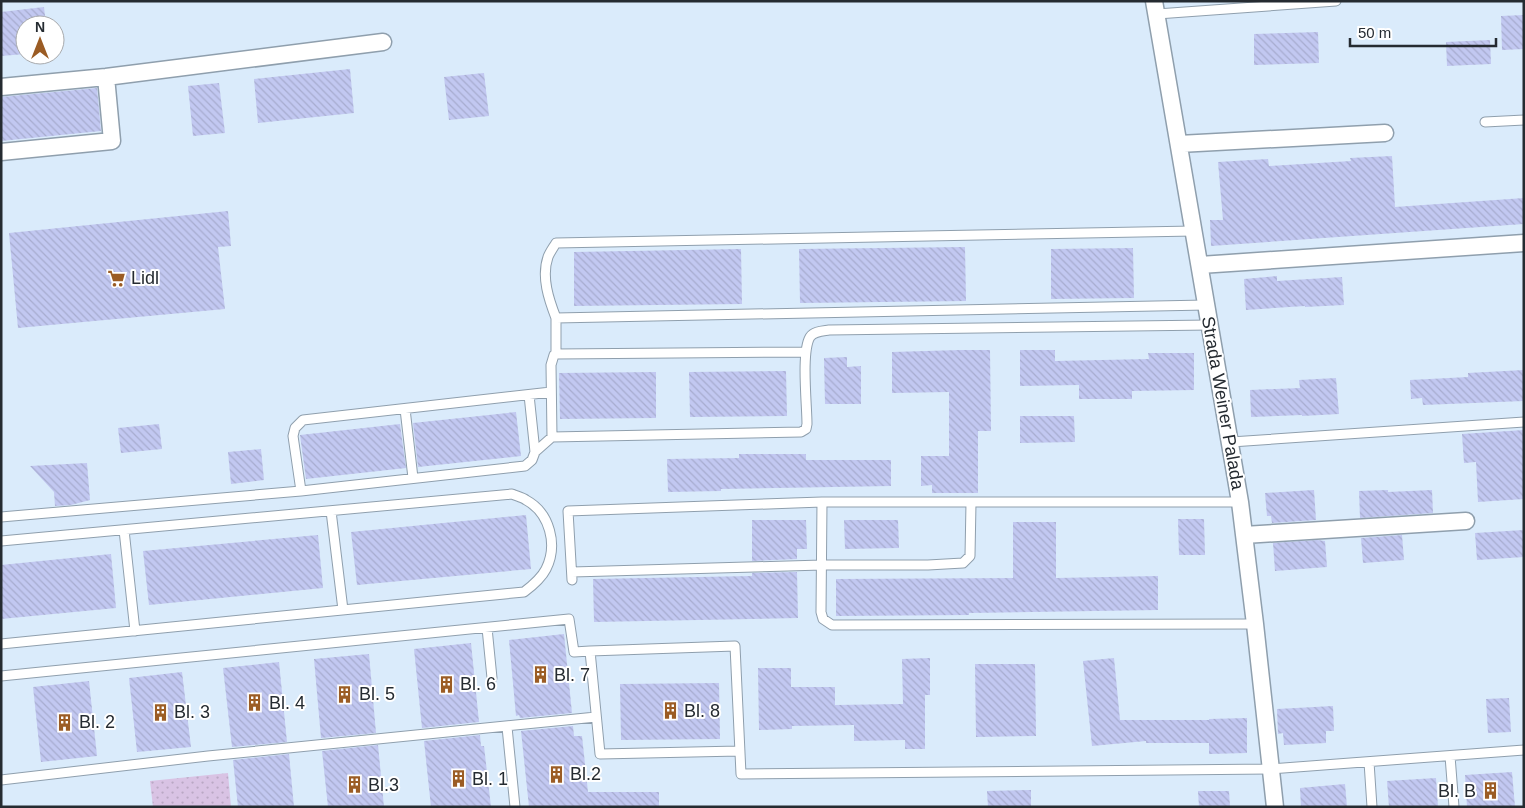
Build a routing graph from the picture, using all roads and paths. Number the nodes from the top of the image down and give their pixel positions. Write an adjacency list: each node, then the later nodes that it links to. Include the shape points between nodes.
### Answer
1 (1336, 1): 2 (lane)
2 (1156, 8): 9 (street, Strada Weiner Palada)
3 (383, 42): 4 (street)
4 (106, 77): 5 (street); 10 (street, via 112,141)
5 (1, 87)
6 (1524, 120): 7 (lane)
7 (1484, 122)
8 (1385, 133): 9 (street)
9 (1179, 144): 11 (street, Strada Weiner Palada)
10 (1, 152)
11 (1194, 231): 13 (street, Strada Weiner Palada); 15 (lane, via 556,243 548,258 546,273 550,303)
12 (1524, 243): 13 (street)
13 (1200, 265): 14 (street, Strada Weiner Palada)
14 (1206, 305): 15 (lane); 16 (street, Strada Weiner Palada)
15 (556, 318): 18 (lane)
16 (1210, 325): 17 (lane, via 829,330 811,337); 24 (street, Strada Weiner Palada)
17 (805, 352): 18 (lane); 23 (lane, via 807,424 801,432)
18 (556, 354): 19 (lane, via 551,364)
19 (551, 392): 20 (lane); 23 (lane)
20 (529, 395): 21 (lane); 25 (lane)
21 (405, 409): 26 (lane); 27 (lane, via 303,420 295,428 293,436)
22 (1524, 422): 24 (lane)
23 (552, 437): 25 (lane)
24 (1230, 442): 29 (street, Strada Weiner Palada)
25 (536, 452): 26 (lane, via 525,466)
26 (412, 478): 27 (lane)
27 (300, 491): 32 (lane)
28 (822, 502): 30 (lane); 37 (lane); 37 (lane, via 568,511 572,576)
29 (1240, 502): 30 (lane); 35 (street, Strada Weiner Palada)
30 (971, 503): 37 (lane, via 970,556 963,563)
31 (331, 510): 34 (lane); 38 (lane); 38 (lane, via 512,494 537,508 551,536 552,553 546,570 524,592)
32 (1, 517)
33 (1466, 520): 35 (street)
34 (124, 530): 36 (lane); 41 (lane)
35 (1244, 535): 39 (street, Strada Weiner Palada)
36 (1, 541)
37 (822, 565): 39 (lane, via 821,612 823,620 832,625)
38 (343, 610): 41 (lane)
39 (1255, 624): 52 (street, Strada Weiner Palada)
40 (487, 628): 43 (lane, via 569,619 574,652); 44 (lane); 45 (lane)
41 (135, 631): 42 (lane)
42 (1, 644)
43 (590, 651): 46 (lane); 49 (lane, via 735,646)
44 (1, 676)
45 (492, 678)
46 (596, 717): 47 (lane); 49 (lane, via 600,754)
47 (507, 726): 53 (lane); 54 (lane)
48 (1524, 750): 50 (lane)
49 (740, 751): 52 (lane, via 741,774)
50 (1450, 756): 51 (lane); 57 (lane)
51 (1369, 762): 52 (lane); 56 (lane)
52 (1270, 769): 55 (street, Strada Weiner Palada)
53 (1, 780)
54 (515, 807)
55 (1274, 807)
56 (1372, 807)
57 (1454, 807)

